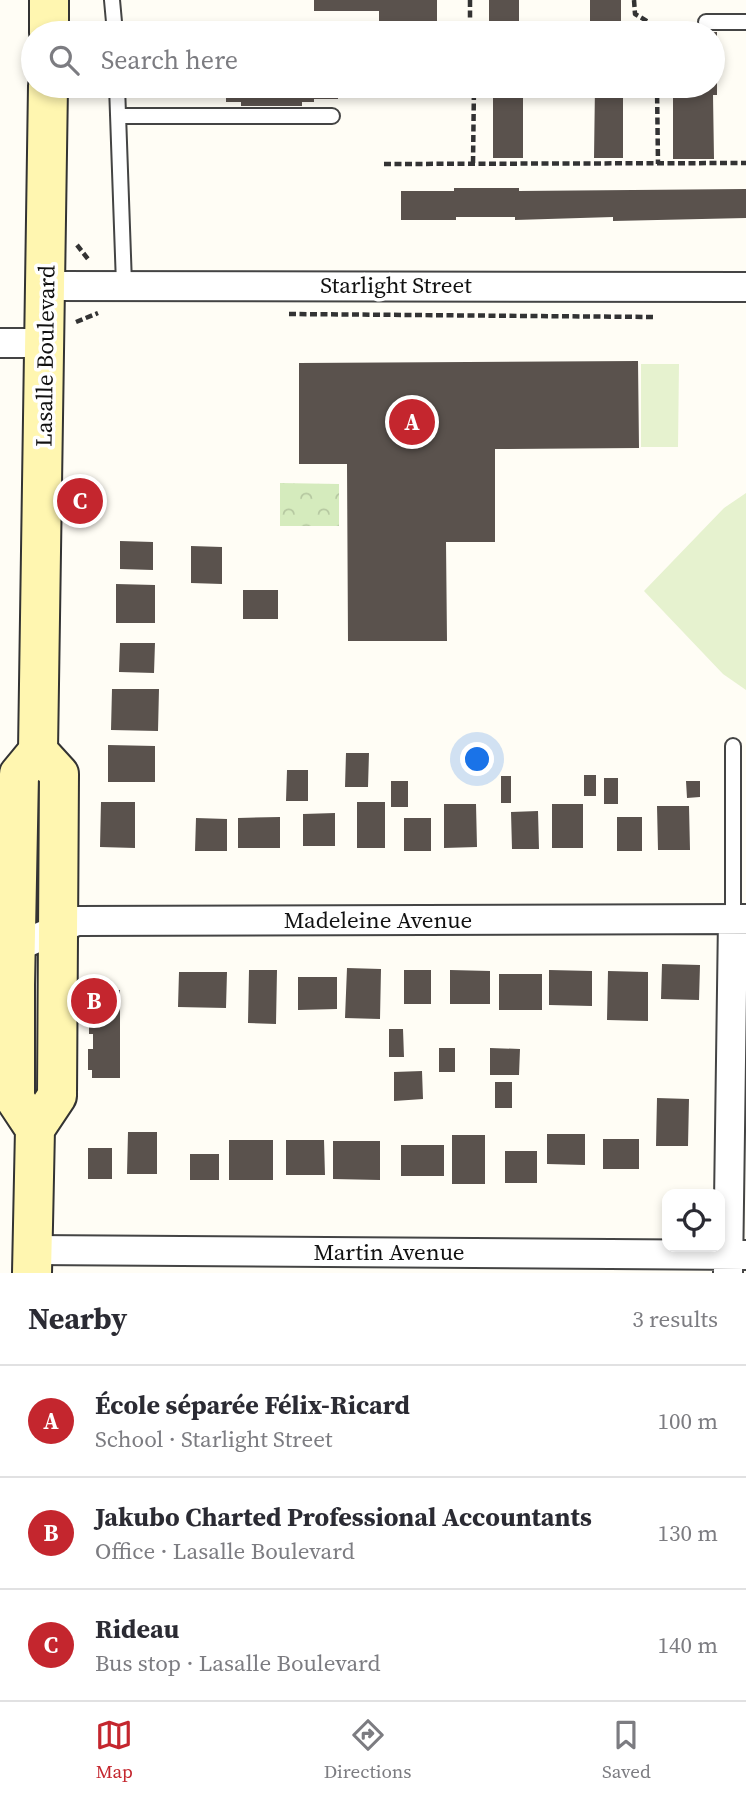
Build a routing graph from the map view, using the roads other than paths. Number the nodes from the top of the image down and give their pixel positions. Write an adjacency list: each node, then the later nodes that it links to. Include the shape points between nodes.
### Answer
1 (49, 0): 3 (main road)
2 (112, 0): 4 (lane)
3 (49, 21)
4 (114, 21)
5 (725, 22): 6 (lane)
6 (746, 22)
7 (48, 98): 12 (main road, Lasalle Boulevard)
8 (117, 98): 9 (lane)
9 (118, 116): 10 (lane); 11 (lane)
10 (332, 116)
11 (124, 284): 12 (street, Starlight Street); 13 (street, Starlight Street)
12 (46, 286): 14 (main road, Lasalle Boulevard)
13 (746, 287)
14 (61, 332): 15 (street); 17 (main road, Lasalle Boulevard)
15 (0, 344)
16 (733, 746): 18 (lane)
17 (38, 751): 19 (main road, via 59,774); 20 (main road, via 19,774)
18 (739, 919): 19 (street, Madeleine Avenue, via 77,921); 22 (street)
19 (59, 929): 20 (street, Madeleine Avenue); 21 (main road, via 57,1096)
20 (8, 950): 21 (main road, via 15,1099)
21 (34, 1129): 23 (main road)
22 (734, 1261): 23 (street, Martin Avenue)
23 (33, 1262)

